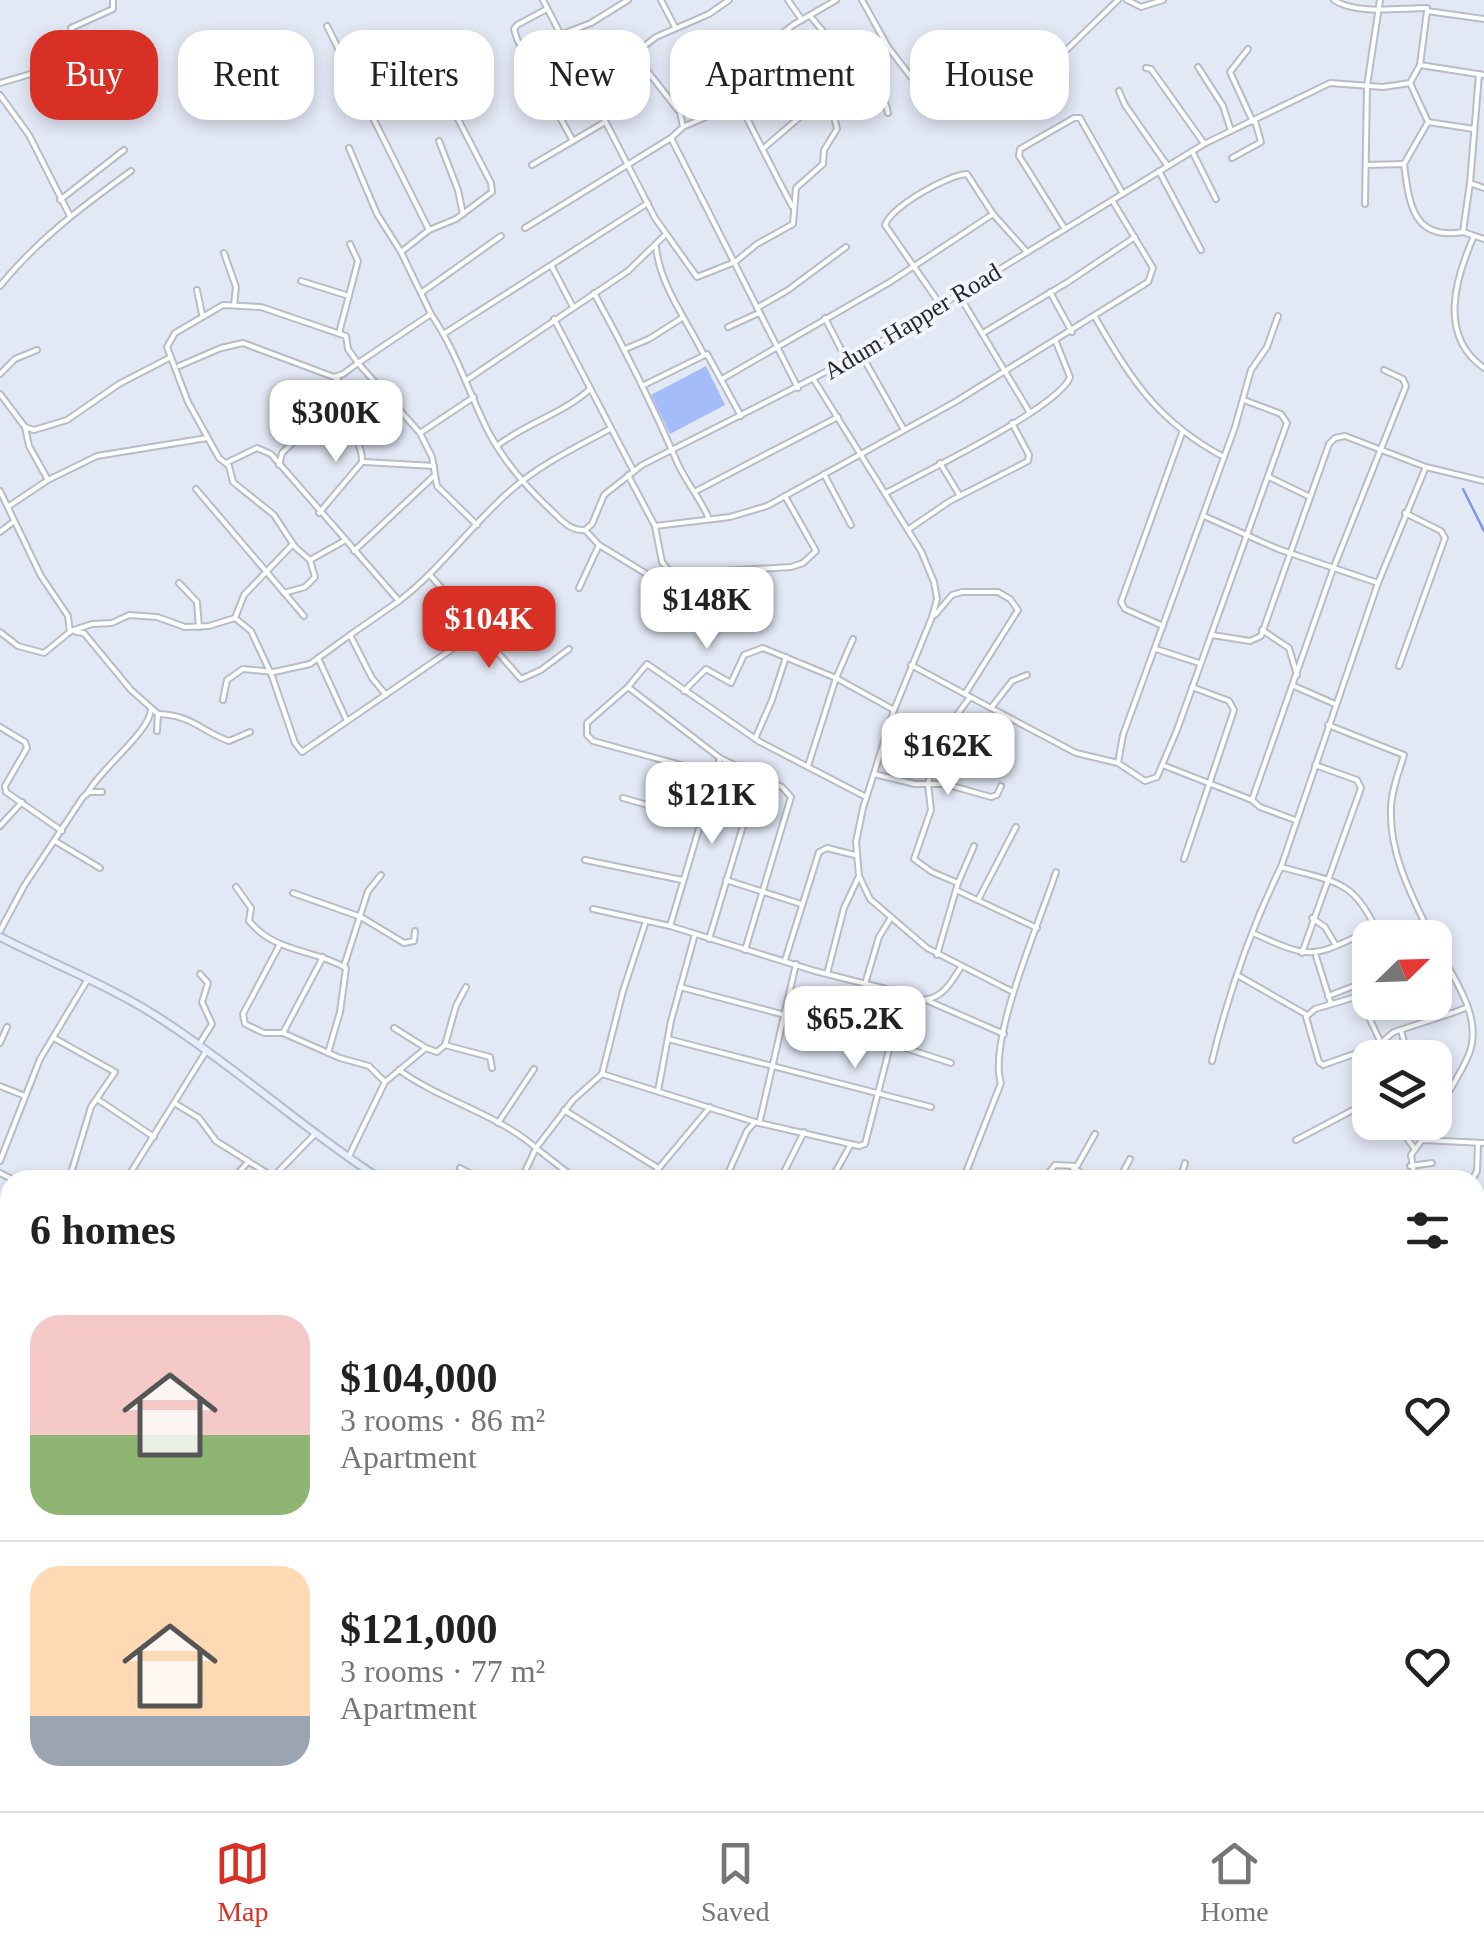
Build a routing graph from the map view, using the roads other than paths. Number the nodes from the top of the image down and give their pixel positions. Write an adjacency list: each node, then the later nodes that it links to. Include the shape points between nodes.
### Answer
1 (113, 0): 38 (street, via 112,8 71,28 77,52 65,64)
2 (544, 0): 16 (street)
3 (628, 0): 24 (street)
4 (661, 0): 22 (street)
5 (730, 0): 22 (street)
6 (788, 0): 20 (street)
7 (836, 0): 18 (street)
8 (862, 0): 35 (street)
9 (1118, 0): 30 (street)
10 (1127, 0): 11 (street, via 1142,7)
11 (1162, 0)
12 (1334, 0): 15 (street)
13 (1380, 0): 15 (street)
14 (1428, 0): 17 (street)
15 (1378, 8): 17 (street); 39 (street)
16 (547, 10): 23 (street); 59 (street, via 514,33)
17 (1427, 10): 19 (street); 32 (street)
18 (811, 17): 20 (street); 27 (street)
19 (1484, 19)
20 (802, 20): 26 (street)
21 (327, 26): 29 (street)
22 (676, 27): 25 (street)
23 (557, 30)
24 (572, 30)
25 (671, 30)
26 (788, 30)
27 (822, 30)
28 (670, 31): 42 (street, via 634,54)
29 (334, 40)
30 (1069, 47)
31 (1248, 49): 50 (street, via 1230,72)
32 (1420, 65): 36 (street); 37 (street)
33 (1146, 68): 61 (street, via 1160,78)
34 (1198, 68): 55 (street, via 1223,106)
35 (910, 74)
36 (1481, 75): 54 (street)
37 (1410, 83): 39 (street, Adum Happer Road); 52 (street)
38 (0, 84)
39 (1367, 86): 50 (street, Adum Happer Road, via 1330,83); 70 (street)
40 (1119, 91): 69 (street)
41 (0, 95): 78 (street, via 30,135)
42 (670, 100)
43 (374, 120): 88 (street)
44 (458, 120): 83 (street, via 492,192)
45 (681, 120): 53 (street)
46 (695, 120): 53 (street)
47 (749, 120): 63 (street)
48 (796, 120): 63 (street)
49 (836, 120): 82 (street, via 823,164 796,188)
50 (1254, 121): 55 (street, Adum Happer Road); 66 (street, via 1262,142)
51 (605, 122): 59 (street); 71 (street)
52 (1428, 122): 54 (street); 67 (street)
53 (683, 127): 56 (street)
54 (1474, 129): 57 (street)
55 (1230, 131): 61 (street, Adum Happer Road)
56 (671, 138): 71 (street); 102 (street)
57 (1474, 138): 58 (street); 74 (street)
58 (1484, 138)
59 (573, 141): 68 (street)
60 (439, 142): 83 (street)
61 (1204, 144): 65 (street, Adum Happer Road)
62 (349, 148): 99 (street)
63 (763, 148): 82 (street)
64 (124, 150): 78 (street)
65 (1192, 151): 69 (street, Adum Happer Road); 77 (street)
66 (1232, 158)
67 (1404, 164): 70 (street); 89 (street, via 1406,196 1420,222 1430,230)
68 (532, 165)
69 (1167, 165): 73 (street, Adum Happer Road)
70 (1366, 165): 81 (street)
71 (627, 166): 80 (street); 86 (street)
72 (131, 171): 85 (street)
73 (1159, 171): 76 (street, Adum Happer Road); 98 (street)
74 (1470, 183): 75 (street); 89 (street)
75 (1484, 188)
76 (1123, 194): 79 (street, Adum Happer Road); 87 (street, via 1080,118 1020,149)
77 (1216, 198)
78 (60, 200): 85 (street)
79 (1112, 200): 87 (street, Adum Happer Road); 93 (street)
80 (648, 204): 90 (street); 103 (street)
81 (1365, 204)
82 (794, 208): 102 (street, via 793,224)
83 (463, 214): 88 (street)
84 (993, 214): 100 (street); 104 (street); 104 (street, via 972,176 962,174 900,207 885,226)
85 (70, 216): 106 (street)
86 (526, 228)
87 (1065, 229): 100 (street, Adum Happer Road)
88 (430, 230): 99 (street)
89 (1463, 232): 92 (street)
90 (666, 235): 97 (street); 102 (street, via 697,277)
91 (501, 236): 109 (street)
92 (1474, 236): 94 (street); 139 (street, via 1452,315 1463,344)
93 (1134, 237): 108 (street); 121 (street, via 1152,276)
94 (1484, 239)
95 (350, 244): 112 (street, via 358,261)
96 (846, 247): 116 (street)
97 (656, 248): 110 (street); 120 (street)
98 (1201, 250)
99 (401, 252): 109 (street)
100 (1026, 252): 111 (street, Adum Happer Road)
101 (224, 253): 113 (street, via 236,287)
102 (735, 262): 116 (street)
103 (552, 266): 115 (street); 128 (street)
104 (912, 266): 114 (street); 122 (street)
105 (301, 281): 112 (street)
106 (0, 286)
107 (197, 290): 118 (street)
108 (1050, 292): 125 (street); 127 (street)
109 (421, 293): 117 (street)
110 (594, 293): 115 (street); 131 (street)
111 (958, 295): 114 (street, Adum Happer Road); 127 (street)
112 (349, 296): 126 (street)
113 (234, 305): 118 (street); 126 (street, via 261,306)
114 (940, 305): 133 (street, Adum Happer Road)
115 (574, 306): 123 (street)
116 (758, 310): 124 (street); 130 (street)
117 (431, 314): 128 (street); 137 (street)
118 (202, 316): 135 (street, via 170,339)
119 (1278, 316): 153 (street)
120 (683, 317): 131 (street); 134 (street)
121 (1095, 317): 125 (street); 163 (street, via 1136,384)
122 (825, 318): 130 (street); 136 (street)
123 (554, 320): 144 (street); 150 (street)
124 (728, 327)
125 (1072, 332): 129 (street)
126 (338, 333): 137 (street)
127 (983, 333): 141 (street)
128 (443, 334): 144 (street)
129 (1056, 342): 141 (street); 154 (street, via 1068,385)
130 (776, 346): 145 (street); 149 (street)
131 (624, 349): 148 (street)
132 (37, 350): 142 (street)
133 (861, 354): 136 (street, Adum Happer Road); 161 (street)
134 (704, 355): 145 (street); 148 (street)
135 (171, 357): 138 (street); 159 (street, via 67,420)
136 (848, 362): 146 (street, Adum Happer Road)
137 (358, 363): 143 (street); 162 (street)
138 (177, 367): 143 (street, via 243,343); 164 (street)
139 (1484, 368)
140 (1384, 370): 168 (street, via 1406,382)
141 (1005, 372): 154 (street); 161 (street)
142 (0, 374)
143 (340, 376): 147 (street)
144 (468, 379): 152 (street)
145 (722, 379): 156 (street)
146 (814, 380): 149 (street, Adum Happer Road); 157 (street)
147 (330, 386): 155 (street); 171 (street, via 330,401 360,442)
148 (642, 386): 167 (street)
149 (798, 388): 156 (street, Adum Happer Road)
150 (590, 389): 160 (street); 166 (street)
151 (0, 394): 159 (street)
152 (474, 397): 162 (street); 166 (street)
153 (1244, 400): 170 (street); 180 (street, via 1287,419)
154 (1030, 413): 158 (street)
155 (295, 414)
156 (742, 416): 167 (street, Adum Happer Road)
157 (838, 417): 169 (street); 186 (street)
158 (1012, 423): 173 (street); 189 (street, via 1028,461)
159 (24, 427): 181 (street)
160 (610, 429): 177 (street); 183 (street)
161 (904, 430): 169 (street)
162 (420, 433): 175 (street)
163 (1182, 433): 170 (street); 224 (street, via 1120,602)
164 (206, 438): 172 (street); 181 (street, via 96,456)
165 (321, 440): 174 (street, via 308,429 282,453)
166 (497, 446): 183 (street)
167 (673, 450): 177 (street, Adum Happer Road); 186 (street)
168 (1382, 450): 176 (street); 190 (street, via 1335,438); 210 (street)
169 (861, 453): 178 (street); 187 (street)
170 (1224, 457): 194 (street)
171 (362, 462): 175 (street); 192 (street)
172 (226, 463): 174 (street, via 257,448); 205 (street, via 233,482 274,515)
173 (940, 464): 187 (street); 189 (street)
174 (279, 465): 192 (street)
175 (434, 466): 179 (street)
176 (1426, 468): 182 (street); 193 (street)
177 (630, 473): 199 (street); 200 (street, Adum Happer Road, via 601,500)
178 (824, 474): 188 (street); 198 (street)
179 (434, 476): 197 (street); 207 (street)
180 (1269, 477): 190 (street); 203 (street)
181 (48, 480): 191 (street)
182 (1484, 481)
183 (521, 482): 197 (street); 200 (street, via 574,530)
184 (196, 489): 211 (street)
185 (0, 491): 191 (street)
186 (696, 492): 195 (street)
187 (886, 493): 201 (street)
188 (786, 496): 195 (street, via 756,511); 212 (street, via 816,549 803,563)
189 (960, 496): 201 (street)
190 (1308, 496): 208 (street)
191 (9, 506): 196 (street)
192 (319, 513): 204 (street)
193 (1405, 513): 215 (street); 239 (street, via 1445,538)
194 (1204, 516): 203 (street); 224 (street)
195 (709, 519): 199 (street)
196 (14, 522): 202 (street); 228 (street)
197 (477, 525): 213 (street)
198 (851, 525)
199 (656, 526): 212 (street, via 662,562)
200 (585, 530): 206 (street)
201 (908, 530): 221 (street, via 934,582)
202 (0, 532)
203 (1247, 536): 208 (street); 231 (street)
204 (344, 541): 207 (street); 209 (street)
205 (293, 544): 209 (street); 211 (street)
206 (599, 546): 212 (street, via 655,579); 216 (street)
207 (354, 552): 218 (street)
208 (1289, 553): 210 (street); 226 (street)
209 (310, 560): 217 (street, via 315,577)
210 (1334, 569): 215 (street); 243 (street)
211 (266, 571): 217 (street); 222 (street, via 244,595)
212 (672, 574)
213 (430, 575): 218 (street); 223 (street)
214 (179, 583): 225 (street, via 196,602)
215 (1378, 583): 251 (street)
216 (580, 588)
217 (284, 593): 220 (street)
218 (398, 601): 230 (street)
219 (523, 608): 223 (street, via 498,596)
220 (304, 616)
221 (932, 617): 238 (street); 249 (street, via 957,592 998,592 1015,604 1016,615)
222 (235, 618): 225 (street); 240 (street, via 252,631)
223 (469, 623): 229 (street)
224 (1163, 626): 233 (street)
225 (199, 627): 228 (street, via 129,614)
226 (1262, 630): 231 (street, via 1254,640); 243 (street, via 1289,648)
227 (0, 632): 228 (street, via 37,654)
228 (71, 632): 252 (street, via 84,633)
229 (477, 632): 234 (street, via 524,680); 248 (street)
230 (350, 635): 236 (street); 248 (street)
231 (1210, 636): 237 (street)
232 (853, 639): 242 (street)
233 (1155, 648): 237 (street); 265 (street)
234 (570, 649)
235 (786, 657): 242 (street); 247 (street, via 763,648 750,651 731,684 704,669); 261 (street)
236 (318, 658): 240 (street); 256 (street)
237 (1199, 662): 246 (street)
238 (912, 665): 249 (street); 254 (street)
239 (1399, 666)
240 (269, 671): 250 (street, via 237,672 227,680); 256 (street, via 300,750 316,746)
241 (1028, 675): 253 (street, via 1012,681)
242 (836, 678): 254 (street); 268 (street)
243 (1297, 678): 244 (street)
244 (1294, 686): 251 (street); 279 (street)
245 (628, 687): 247 (street, via 647,664); 263 (street); 269 (street, via 589,719 588,738)
246 (1192, 687): 266 (street); 272 (street, via 1234,710)
247 (684, 691): 261 (street)
248 (387, 696): 256 (street)
249 (968, 696): 253 (street); 264 (street, via 939,738)
250 (223, 700)
251 (1336, 704): 257 (street)
252 (151, 708): 255 (street); 276 (street, via 150,720)
253 (991, 708): 265 (street, via 1076,753)
254 (894, 710): 270 (street)
255 (158, 714): 259 (street); 260 (street, via 193,721 229,741)
256 (346, 720)
257 (1328, 724): 267 (street); 311 (street, via 1404,755 1392,833)
258 (0, 727): 280 (street, via 27,744 5,786)
259 (158, 732)
260 (250, 732)
261 (755, 739): 268 (street)
262 (952, 740): 264 (street, via 946,755)
263 (720, 758): 269 (street); 271 (street)
264 (934, 758): 273 (street)
265 (1118, 763): 266 (street, via 1145,781)
266 (1163, 765): 272 (street)
267 (1315, 765): 282 (street); 298 (street, via 1361,785)
268 (807, 767): 277 (street)
269 (714, 774): 281 (street)
270 (874, 774): 273 (street); 277 (street)
271 (758, 776): 297 (street); 302 (street, via 791,798)
272 (1210, 782): 279 (street); 289 (street)
273 (928, 784): 274 (street, via 991,797); 299 (street, via 931,810 914,859)
274 (1001, 786)
275 (102, 792): 276 (street)
276 (86, 794): 285 (street)
277 (866, 797): 288 (street)
278 (623, 798): 281 (street)
279 (1252, 800): 282 (street)
280 (22, 802): 283 (street); 285 (street)
281 (701, 820): 296 (street)
282 (1295, 820): 291 (street)
283 (0, 826)
284 (1016, 827): 304 (street)
285 (62, 832): 286 (street)
286 (55, 841): 292 (street); 317 (street)
287 (974, 846): 299 (street)
288 (855, 855): 295 (street); 305 (street, via 822,850)
289 (1184, 859)
290 (585, 860): 296 (street)
291 (1280, 867): 298 (street); 316 (street)
292 (100, 868)
293 (1056, 872): 314 (street)
294 (381, 875): 307 (street)
295 (859, 876): 308 (street, via 870,900); 333 (street)
296 (682, 880): 313 (street)
297 (726, 880): 302 (street); 319 (street)
298 (1326, 880): 309 (street); 310 (street, via 1360,898)
299 (958, 883): 301 (street)
300 (236, 887): 321 (street, via 251,908 250,921)
301 (956, 890): 304 (street); 325 (street)
302 (765, 891): 305 (street); 323 (street)
303 (293, 893): 307 (street)
304 (978, 900): 314 (street)
305 (801, 904): 328 (street)
306 (593, 908): 312 (street)
307 (361, 917): 315 (street, via 404,943); 330 (street)
308 (891, 918): 325 (street); 337 (street)
309 (1312, 918): 322 (street); 324 (street)
310 (1372, 920)
311 (1425, 920)
312 (646, 921): 313 (street); 373 (street)
313 (670, 926): 318 (street)
314 (1037, 928): 341 (street)
315 (416, 931)
316 (1253, 933): 324 (street); 334 (street)
317 (0, 934): 335 (street)
318 (696, 934): 319 (street); 340 (street)
319 (709, 939): 323 (street)
320 (1352, 939): 322 (street)
321 (279, 946): 327 (street); 352 (street, via 242,1016 264,1034)
322 (1335, 946): 326 (street)
323 (746, 950): 328 (street)
324 (1302, 953): 326 (street)
325 (937, 954): 331 (street)
326 (1316, 954): 342 (street)
327 (323, 957): 330 (street); 352 (street)
328 (785, 960): 329 (street)
329 (796, 964): 333 (street); 348 (street)
330 (344, 966): 365 (street)
331 (960, 967): 341 (street); 343 (street, via 942,992)
332 (200, 974): 361 (street, via 208,984 202,1002 212,1024)
333 (827, 974): 337 (street)
334 (1238, 976): 347 (street); 367 (street)
335 (88, 979): 354 (street); 361 (street)
336 (1452, 980): 346 (street)
337 (865, 984): 344 (street, via 894,991)
338 (466, 987): 362 (street)
339 (1352, 987): 342 (street)
340 (680, 988): 348 (street); 355 (street)
341 (1012, 992): 353 (street)
342 (1328, 996): 345 (street)
343 (926, 1000): 344 (street); 353 (street)
344 (902, 1003): 360 (street)
345 (1332, 1004): 347 (street); 356 (street, via 1359,996)
346 (1468, 1008): 351 (street); 376 (street, via 1471,1051)
347 (1307, 1015): 366 (street, via 1324,1065)
348 (785, 1017): 360 (street); 369 (street)
349 (7, 1028): 359 (street)
350 (394, 1028): 363 (street)
351 (1400, 1030): 357 (street); 358 (street)
352 (284, 1033): 365 (street)
353 (1004, 1034): 421 (street, via 1001,1083)
354 (54, 1038): 379 (street); 380 (street, via 115,1072)
355 (668, 1039): 369 (street); 377 (street)
356 (1381, 1040)
357 (1386, 1040)
358 (1403, 1040)
359 (0, 1043)
360 (890, 1043): 368 (street); 378 (street)
361 (198, 1045): 364 (street)
362 (445, 1045): 363 (street, via 436,1052); 370 (street, via 490,1057)
363 (426, 1048): 372 (street)
364 (206, 1051): 381 (street); 389 (street)
365 (328, 1053): 374 (street, via 369,1066)
366 (1352, 1054)
367 (1212, 1061)
368 (951, 1063)
369 (774, 1067): 378 (street); 386 (street)
370 (492, 1068)
371 (534, 1069): 387 (street)
372 (399, 1070): 374 (street); 387 (street)
373 (602, 1074): 377 (street); 384 (street)
374 (384, 1082): 399 (street)
375 (0, 1086): 379 (street)
376 (1452, 1086)
377 (658, 1091): 382 (street)
378 (877, 1094): 383 (street); 395 (street, via 865,1144)
379 (25, 1096): 401 (street)
380 (97, 1098): 391 (street); 409 (street)
381 (174, 1103): 391 (street); 402 (street)
382 (710, 1107): 386 (street); 407 (street)
383 (930, 1107)
384 (564, 1110): 397 (street); 407 (street)
385 (1352, 1111): 392 (street)
386 (757, 1122): 388 (street); 418 (street)
387 (498, 1123): 397 (street)
388 (804, 1132): 395 (street); 419 (street)
389 (315, 1134): 399 (street); 413 (street)
390 (1095, 1134): 408 (street)
391 (154, 1136): 410 (street)
392 (1296, 1140)
393 (1408, 1140): 398 (street)
394 (1422, 1140): 396 (street); 398 (street)
395 (851, 1144): 420 (street)
396 (1481, 1144): 427 (street)
397 (536, 1148): 416 (street); 417 (street)
398 (1414, 1148): 405 (street)
399 (348, 1158): 414 (street)
400 (1130, 1159): 424 (street)
401 (0, 1162)
402 (248, 1162): 411 (street); 412 (street)
403 (1432, 1163): 405 (street)
404 (1185, 1164): 425 (street)
405 (1410, 1166): 426 (street)
406 (460, 1168): 415 (street)
407 (658, 1168)
408 (1073, 1168): 422 (street); 423 (street)
409 (72, 1170)
410 (133, 1170)
411 (241, 1170)
412 (262, 1170)
413 (284, 1170)
414 (367, 1170)
415 (464, 1170)
416 (526, 1170)
417 (564, 1170)
418 (729, 1170)
419 (785, 1170)
420 (837, 1170)
421 (967, 1170)
422 (1051, 1170)
423 (1076, 1170)
424 (1124, 1170)
425 (1183, 1170)
426 (1411, 1170)
427 (1478, 1170)

